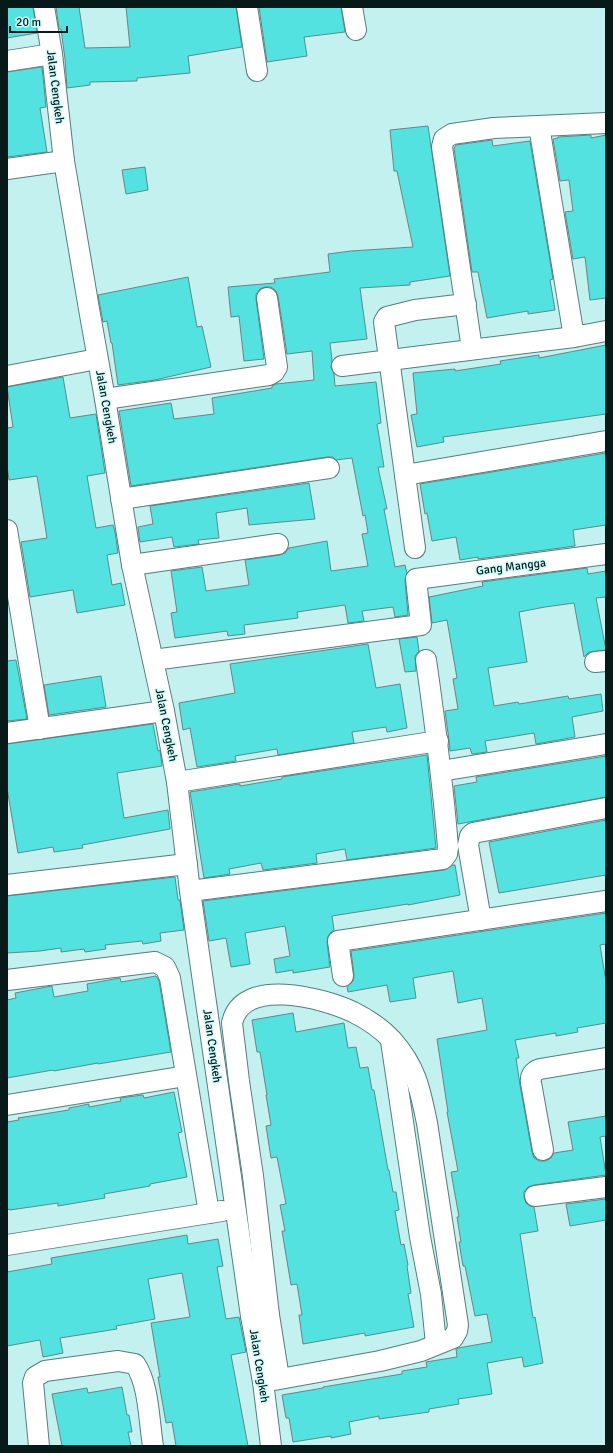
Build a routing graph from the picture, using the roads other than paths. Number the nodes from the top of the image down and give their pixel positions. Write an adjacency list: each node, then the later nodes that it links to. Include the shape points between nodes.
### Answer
1 (44, 7): 5 (street, Jalan Cengkeh)
2 (247, 7): 7 (street)
3 (352, 7): 4 (street)
4 (356, 30)
5 (52, 54): 6 (street); 10 (street, Jalan Cengkeh)
6 (7, 61)
7 (257, 71)
8 (606, 123): 9 (street)
9 (540, 126): 13 (street, via 494,128 452,134 444,139 442,147); 15 (street)
10 (64, 161): 11 (street); 17 (street, Jalan Cengkeh)
11 (7, 169)
12 (267, 298): 21 (street, via 277,367 274,372 269,375)
13 (466, 304): 16 (street); 18 (street, via 415,310 388,318 384,322 384,327)
14 (606, 331): 15 (street)
15 (574, 337): 16 (street)
16 (472, 349): 18 (street)
17 (97, 359): 20 (street); 21 (street, Jalan Cengkeh)
18 (390, 360): 19 (street); 24 (street)
19 (342, 366)
20 (7, 376)
21 (105, 399): 25 (street, Jalan Cengkeh)
22 (606, 440): 24 (street)
23 (329, 468): 25 (street)
24 (405, 475): 28 (street)
25 (121, 499): 30 (street, Jalan Cengkeh)
26 (7, 530): 34 (street)
27 (278, 544): 30 (street)
28 (416, 548)
29 (606, 554): 31 (street, Gang Mangga, via 416,579 421,625)
30 (132, 564): 31 (street, Jalan Cengkeh)
31 (153, 660): 33 (street, Jalan Cengkeh)
32 (426, 660): 36 (street)
33 (164, 711): 34 (street); 39 (street, Jalan Cengkeh)
34 (40, 729): 35 (street)
35 (7, 733)
36 (438, 741): 38 (street); 39 (street)
37 (606, 744): 38 (street)
38 (441, 771): 43 (street, via 448,847 443,859)
39 (177, 782): 41 (street, Jalan Cengkeh)
40 (606, 808): 45 (street, via 473,833 468,846)
41 (187, 864): 42 (street); 43 (street, Jalan Cengkeh)
42 (7, 885)
43 (190, 890): 54 (street, Jalan Cengkeh)
44 (606, 900): 45 (street)
45 (481, 920): 46 (street, via 338,941)
46 (343, 976)
47 (7, 980): 49 (street, via 155,962 165,967 170,978)
48 (606, 1058): 51 (street, via 540,1069 531,1076)
49 (186, 1076): 50 (street); 55 (street)
50 (7, 1105)
51 (543, 1150)
52 (606, 1187): 53 (street)
53 (535, 1196)
54 (236, 1210): 55 (street); 57 (street, Jalan Cengkeh)
55 (209, 1213): 56 (street)
56 (7, 1245)
57 (260, 1315): 58 (street, Jalan Cengkeh); 58 (street, via 253,1176 232,1023 237,1009 243,1003 258,997 282,994 328,1002 353,1012 379,1028 391,1040 431,1294 436,1344 421,1352 380,1361)
58 (271, 1380): 61 (street, Jalan Cengkeh)
59 (39, 1446): 60 (street, via 33,1383 35,1377 45,1371 118,1361 134,1364 139,1370)
60 (153, 1446)
61 (271, 1446)

